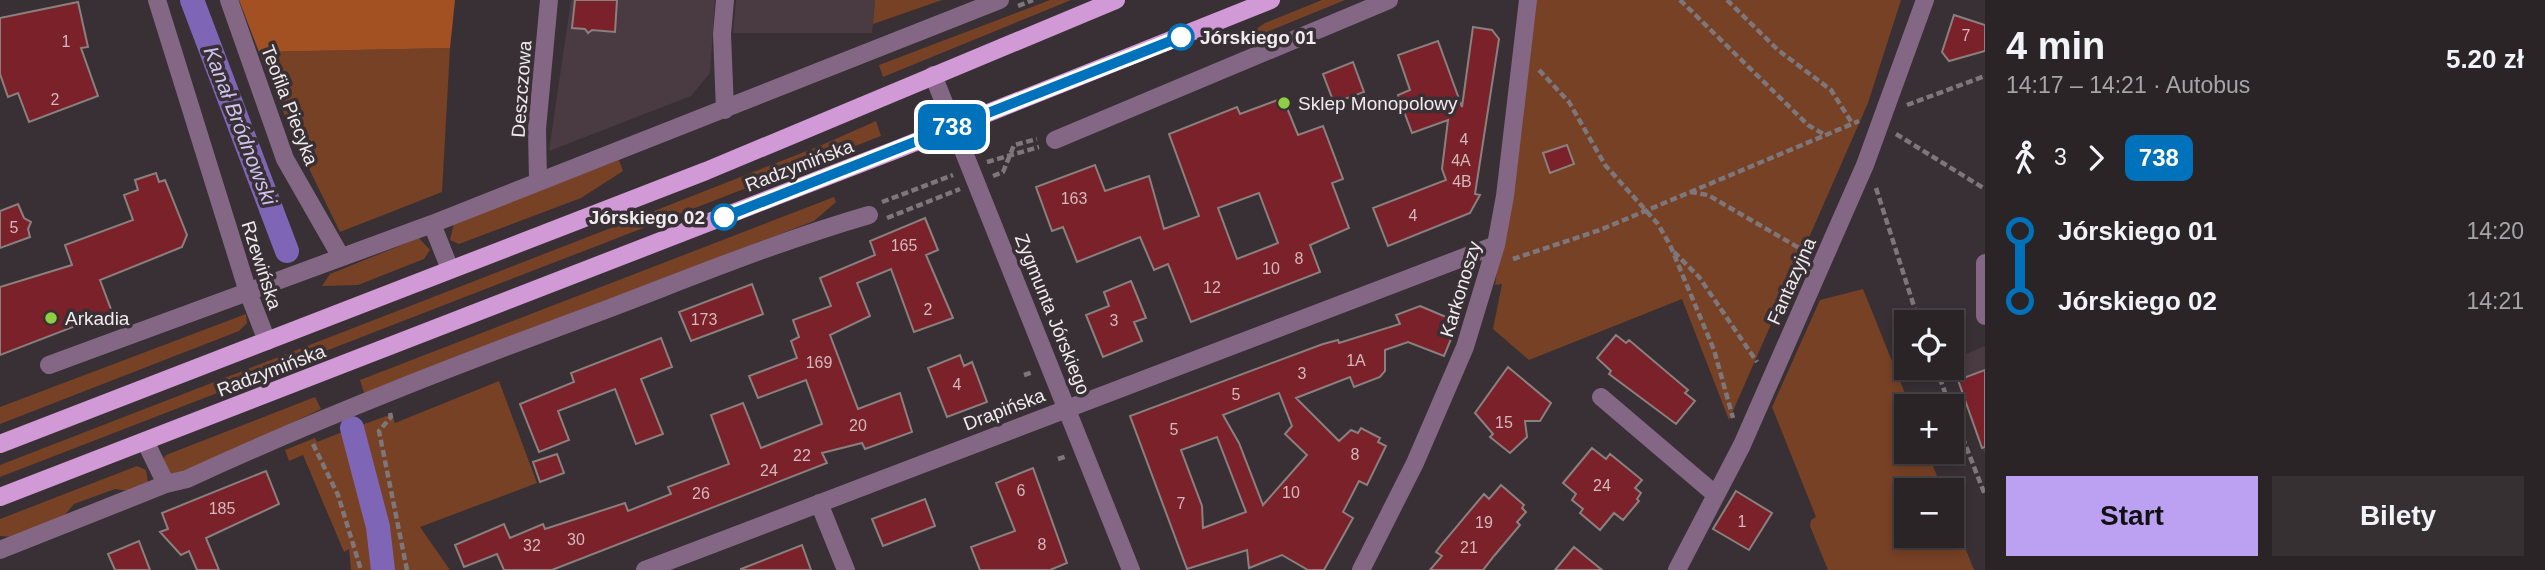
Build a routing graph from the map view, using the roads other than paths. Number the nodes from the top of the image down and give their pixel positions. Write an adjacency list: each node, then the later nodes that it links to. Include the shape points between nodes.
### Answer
1 (157, 0): 22 (street, Rzewińska)
2 (229, 0): 19 (street, Teofila Piecyka, via 285,159)
3 (549, 0): 15 (street, Deszczowa, via 537,129)
4 (725, 0): 12 (street)
5 (1000, 0): 12 (street)
6 (1116, 0): 11 (main road, Radzymińska)
7 (1271, 0): 13 (main road, Radzymińska)
8 (1389, 0): 14 (street)
9 (1528, 0): 18 (street, Karkonoszy)
10 (1925, 0): 31 (street, Fantazyjna, via 1865,165)
11 (933, 75): 13 (street, Zygmunta Jórskiego); 21 (main road, Radzymińska, via 706,171)
12 (725, 110): 15 (street)
13 (954, 126): 27 (street, Zygmunta Jórskiego); 28 (main road, Radzymińska)
14 (1055, 140)
15 (538, 181): 17 (street)
16 (869, 215): 30 (street, via 543,332)
17 (432, 224): 19 (street); 21 (street)
18 (1496, 245): 27 (street, Drapińska); 38 (street, Karkonoszy, via 1465,347 1415,463)
19 (341, 257): 22 (street)
20 (1985, 263): 23 (street)
21 (450, 269): 24 (main road, Radzymińska)
22 (248, 292): 24 (street, Rzewińska); 25 (street)
23 (1985, 316)
24 (267, 341): 29 (main road, Radzymińska)
25 (50, 365)
26 (1601, 397): 31 (street)
27 (1067, 408): 33 (street, Drapińska); 37 (street, Zygmunta Jórskiego)
28 (145, 441): 30 (street); 32 (main road, Radzymińska)
29 (0, 444)
30 (166, 484): 34 (street)
31 (1716, 495): 39 (street, Fantazyjna)
32 (0, 497)
33 (819, 503): 35 (street, Drapińska); 36 (street)
34 (0, 550)
35 (645, 570)
36 (846, 570)
37 (1131, 570)
38 (1361, 570)
39 (1676, 570)

